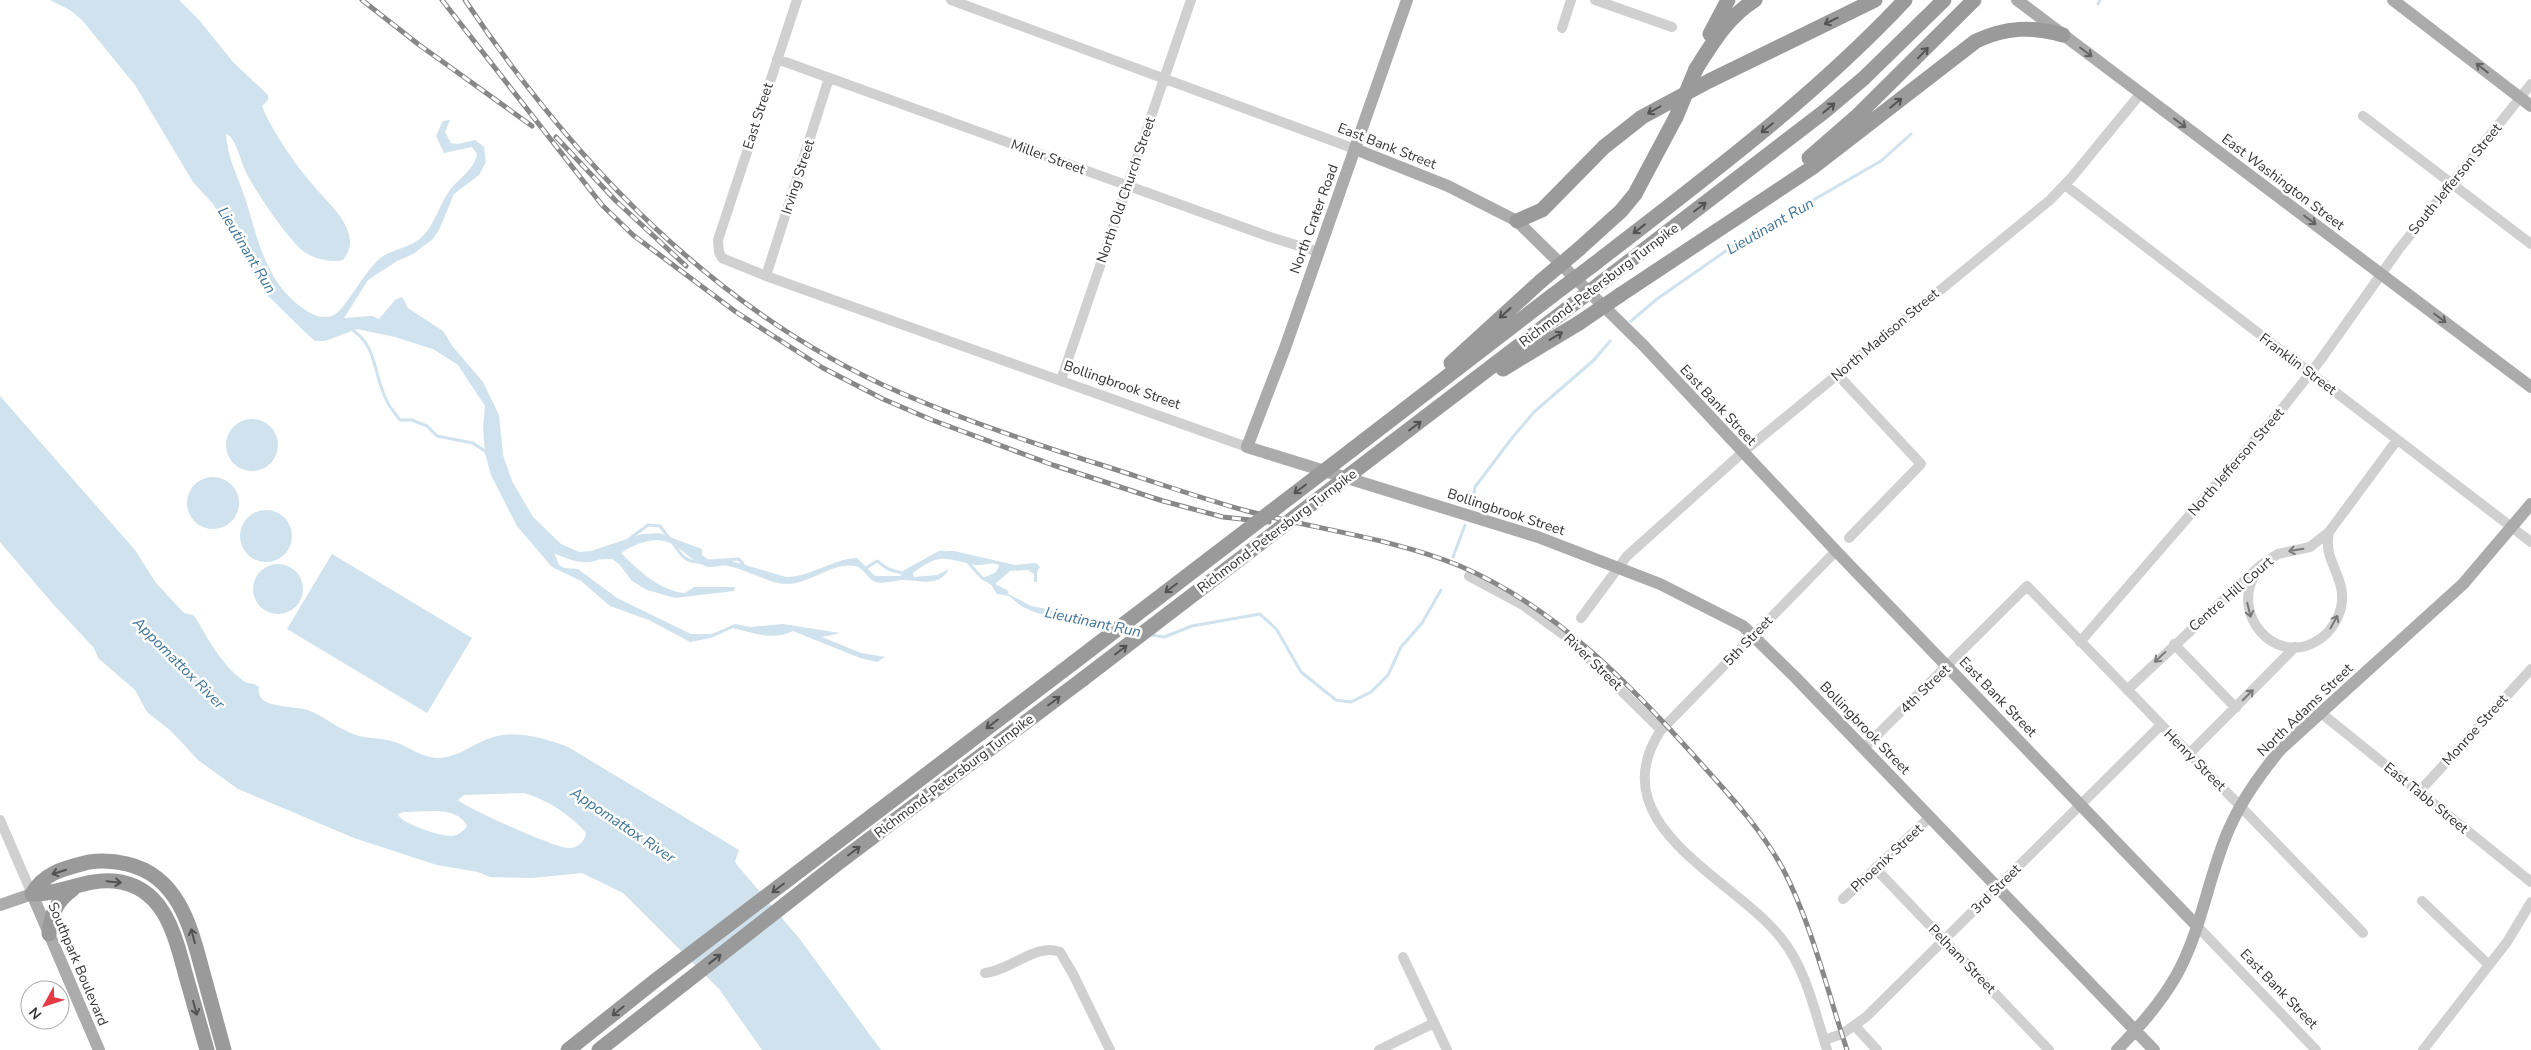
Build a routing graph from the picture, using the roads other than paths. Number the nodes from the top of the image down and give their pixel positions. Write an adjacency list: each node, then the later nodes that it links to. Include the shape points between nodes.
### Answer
1 (797, 0): 19 (street, East Street)
2 (951, 0): 15 (street, East Bank Street)
3 (1191, 0): 22 (street, North Old Church Street)
4 (1407, 0): 28 (main road, North Crater Road)
5 (1571, 0): 17 (street)
6 (1595, 0): 16 (street)
7 (1728, 0): 20 (highway, via 1709,35)
8 (1755, 0): 20 (highway, via 1724,26)
9 (1875, 0): 32 (highway, one-way to 32, via 1642,117 1604,146 1542,210)
10 (1905, 0): 44 (highway, Richmond-Petersburg Turnpike, one-way to 44, bridge, via 1786,113)
11 (1944, 0): 43 (highway, Richmond-Petersburg Turnpike, one-way to 11, bridge, via 1825,111)
12 (1974, 0): 33 (highway, one-way to 12, via 1856,117)
13 (2017, 0): 18 (main road, East Washington Street)
14 (2393, 0): 25 (main road, one-way to 14)
15 (971, 3): 22 (street, East Bank Street)
16 (1672, 27)
17 (1562, 28)
18 (2063, 35): 24 (main road, East Washington Street, one-way to 24); 33 (highway, one-way to 18, via 1835,150 1976,40 2017,28 2044,29)
19 (777, 59): 21 (street, Miller Street); 34 (street, East Street)
20 (1696, 69): 44 (highway, one-way to 44, bridge, via 1676,117 1636,194 1621,211)
21 (829, 78): 30 (street, Miller Street); 38 (street, Irving Street)
22 (1165, 78): 28 (street, East Bank Street); 30 (street, North Old Church Street)
23 (2531, 84): 25 (street, South Jefferson Street)
24 (2141, 93): 31 (street, North Madison Street); 37 (main road, East Washington Street, one-way to 37)
25 (2520, 98): 26 (main road); 29 (street, South Jefferson Street)
26 (2531, 106)
27 (2363, 116): 29 (street)
28 (1355, 149): 32 (main road, East Bank Street, via 1448,186); 36 (main road, North Crater Road)
29 (2452, 184): 35 (street); 37 (street, South Jefferson Street)
30 (1127, 186): 36 (street, Miller Street); 41 (street, North Old Church Street)
31 (2065, 186): 39 (street, North Madison Street); 40 (street, Franklin Street)
32 (1517, 221): 47 (main road, East Bank Street, via 1644,346)
33 (1728, 223): 43 (highway, one-way to 33, bridge, via 1579,323)
34 (720, 232): 38 (street, Bollingbrook Street, via 717,246 722,258)
35 (2531, 244)
36 (1319, 252): 46 (main road, North Crater Road)
37 (2381, 274): 40 (street, North Jefferson Street); 42 (main road, East Washington Street, one-way to 42)
38 (766, 276): 41 (street, Bollingbrook Street)
39 (1838, 374): 47 (street, North Madison Street); 51 (street, via 1922,464)
40 (2310, 374): 45 (street, Franklin Street); 60 (street, North Jefferson Street)
41 (1061, 380): 46 (street, Bollingbrook Street)
42 (2531, 387)
43 (1440, 407): 102 (highway, Richmond-Petersburg Turnpike, one-way to 43, bridge, via 816,881)
44 (1378, 429): 101 (highway, Richmond-Petersburg Turnpike, one-way to 101, bridge)
45 (2397, 440): 49 (street, Franklin Street); 50 (street, Centre Hill Court)
46 (1247, 447): 55 (main road, Bollingbrook Street, via 1538,537)
47 (1742, 453): 53 (main road, East Bank Street); 55 (street, North Madison Street)
48 (2531, 504): 49 (main road, North Adams Street)
49 (2512, 527): 52 (street, Franklin Street); 67 (main road, North Adams Street, via 2463,584)
50 (2329, 532): 54 (street, Centre Hill Court, one-way to 54, via 2310,547 2278,554); 62 (street, one-way to 50, via 2305,646 2324,636 2340,609 2341,587 2326,544)
51 (1849, 538)
52 (2531, 542)
53 (1836, 551): 59 (street, 5th Street); 63 (main road, East Bank Street)
54 (2261, 565): 61 (street, Centre Hill Court); 62 (street, one-way to 62, via 2249,585 2250,616 2254,625 2269,638 2280,645)
55 (1618, 567): 58 (street, North Madison Street); 59 (main road, Bollingbrook Street, via 1676,592)
56 (1469, 576): 69 (street, River Street, via 1523,605 1554,627 1612,679)
57 (2027, 586): 60 (street, Henry Street); 63 (street, 4th Street)
58 (1582, 618)
59 (1754, 634): 69 (street, 5th Street); 70 (main road, Bollingbrook Street)
60 (2080, 642): 65 (street, Henry Street)
61 (2174, 644): 65 (street, Centre Hill Court, one-way to 65); 66 (street)
62 (2295, 647): 66 (street, one-way to 62)
63 (1948, 666): 70 (street, 4th Street); 73 (main road, East Bank Street)
64 (2531, 669): 72 (street, Monroe Street)
65 (2127, 690): 68 (street, Henry Street)
66 (2236, 708): 71 (street)
67 (2321, 713): 72 (street, East Tabb Street); 74 (main road, North Adams Street, via 2281,749 2260,774)
68 (2161, 725): 71 (street, Henry Street); 73 (street, 3rd Street)
69 (1660, 730): 97 (street, via 1649,752 1645,783 1650,809 1667,834 1770,925 1790,951 1805,982)
70 (1864, 748): 75 (main road, Bollingbrook Street)
71 (2189, 754): 74 (street, Henry Street)
72 (2419, 792): 78 (street, East Tabb Street)
73 (2082, 804): 80 (street, 3rd Street); 87 (main road, East Bank Street)
74 (2241, 806): 87 (main road, North Adams Street, via 2229,829); 88 (street, Henry Street)
75 (1930, 817): 77 (street, Phoenix Street); 80 (main road, Bollingbrook Street)
76 (0, 820): 81 (street)
77 (1876, 868): 82 (street, Phoenix Street); 90 (street, Pelham Street)
78 (2531, 882)
79 (79, 885): 81 (highway); 89 (highway, via 55,906); 99 (highway, one-way to 99, via 102,880 128,884 150,896 162,908 175,933)
80 (1998, 887): 90 (street, 3rd Street); 96 (main road, Bollingbrook Street)
81 (32, 894): 85 (main road, Southpark Boulevard); 89 (main road, Southpark Boulevard); 100 (highway, one-way to 81, via 190,926 167,886 134,865 99,861 46,876)
82 (1843, 898)
83 (2422, 901): 92 (street)
84 (2531, 902): 86 (street)
85 (0, 905)
86 (2527, 919): 92 (street)
87 (2197, 926): 96 (main road, North Adams Street, via 2177,975); 110 (street, East Bank Street)
88 (2363, 933)
89 (49, 934): 98 (main road, Southpark Boulevard)
90 (1943, 941): 95 (street, 3rd Street); 107 (street, Pelham Street)
91 (1403, 957): 94 (street)
92 (2489, 965): 111 (street)
93 (985, 973): 103 (street, via 1003,969 1044,949 1054,949 1063,955)
94 (1434, 1023): 104 (street); 105 (street)
95 (1855, 1026): 97 (street, 3rd Street); 106 (street)
96 (2135, 1031): 108 (main road, North Adams Street); 109 (main road, Bollingbrook Street)
97 (1825, 1045)
98 (99, 1050)
99 (207, 1050)
100 (224, 1050)
101 (568, 1050)
102 (600, 1050)
103 (1110, 1050)
104 (1379, 1050)
105 (1447, 1050)
106 (1877, 1050)
107 (2049, 1050)
108 (2117, 1050)
109 (2154, 1050)
110 (2316, 1050)
111 (2423, 1050)

